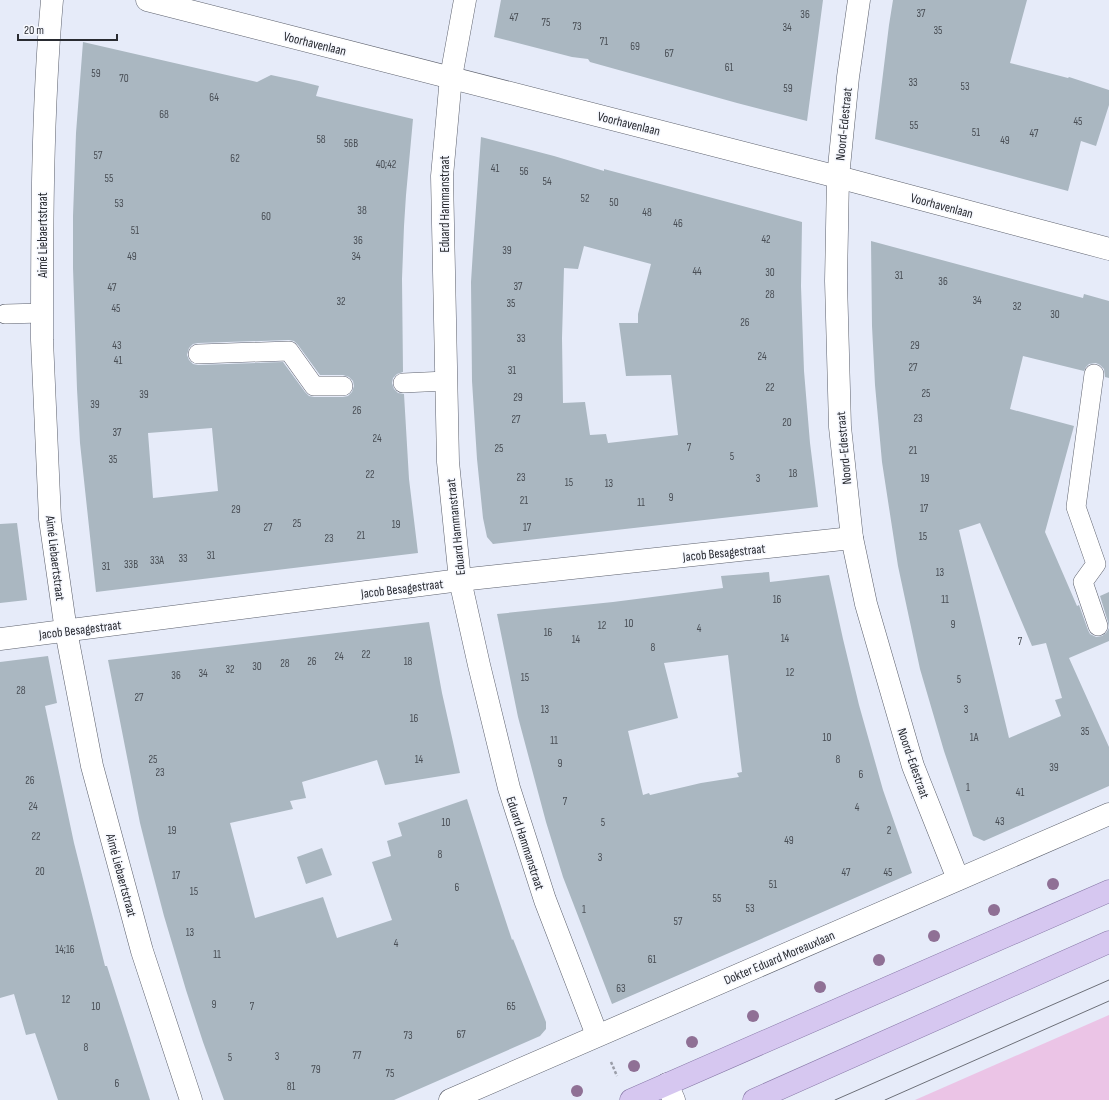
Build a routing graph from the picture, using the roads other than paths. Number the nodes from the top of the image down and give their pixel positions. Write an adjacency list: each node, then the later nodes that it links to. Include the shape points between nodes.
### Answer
1 (52, 0): 8 (street, Aimé Liebaertstraat, via 42,177)
2 (147, 0): 5 (street, Voorhavenlaan)
3 (465, 0): 5 (street, Eduard Hammanstraat)
4 (859, 0): 6 (street, Noord-Edestraat)
5 (451, 78): 6 (street, Voorhavenlaan); 12 (street, Eduard Hammanstraat, via 442,176)
6 (838, 177): 7 (street, Voorhavenlaan); 15 (street, Noord-Edestraat, via 836,281 840,427)
7 (1109, 249)
8 (42, 313): 9 (lane); 18 (street, Aimé Liebaertstraat, via 50,519)
9 (5, 314)
10 (198, 354): 14 (lane, via 289,351 314,386)
11 (1094, 374): 17 (lane, via 1076,507 1096,564 1083,582)
12 (446, 381): 13 (lane); 16 (street, Eduard Hammanstraat, via 448,462)
13 (403, 383)
14 (344, 386)
15 (852, 538): 16 (street, Jacob Besagestraat); 21 (street, Noord-Edestraat, via 866,604 913,766)
16 (460, 580): 18 (street, Jacob Besagestraat); 24 (street, Eduard Hammanstraat, via 509,788 544,900)
17 (1098, 626)
18 (66, 631): 19 (street, Jacob Besagestraat); 26 (street, Aimé Liebaertstraat, via 92,766 142,951)
19 (0, 639)
20 (1109, 814): 21 (street, Dokter Eduard Moreauxlaan)
21 (958, 880): 24 (street, Dokter Eduard Moreauxlaan)
22 (1109, 891): 25 (main road)
23 (1109, 942): 29 (main road)
24 (597, 1035): 27 (street, Dokter Eduard Moreauxlaan)
25 (670, 1092): 28 (main road)
26 (191, 1100)
27 (450, 1100)
28 (631, 1100)
29 (754, 1100)

